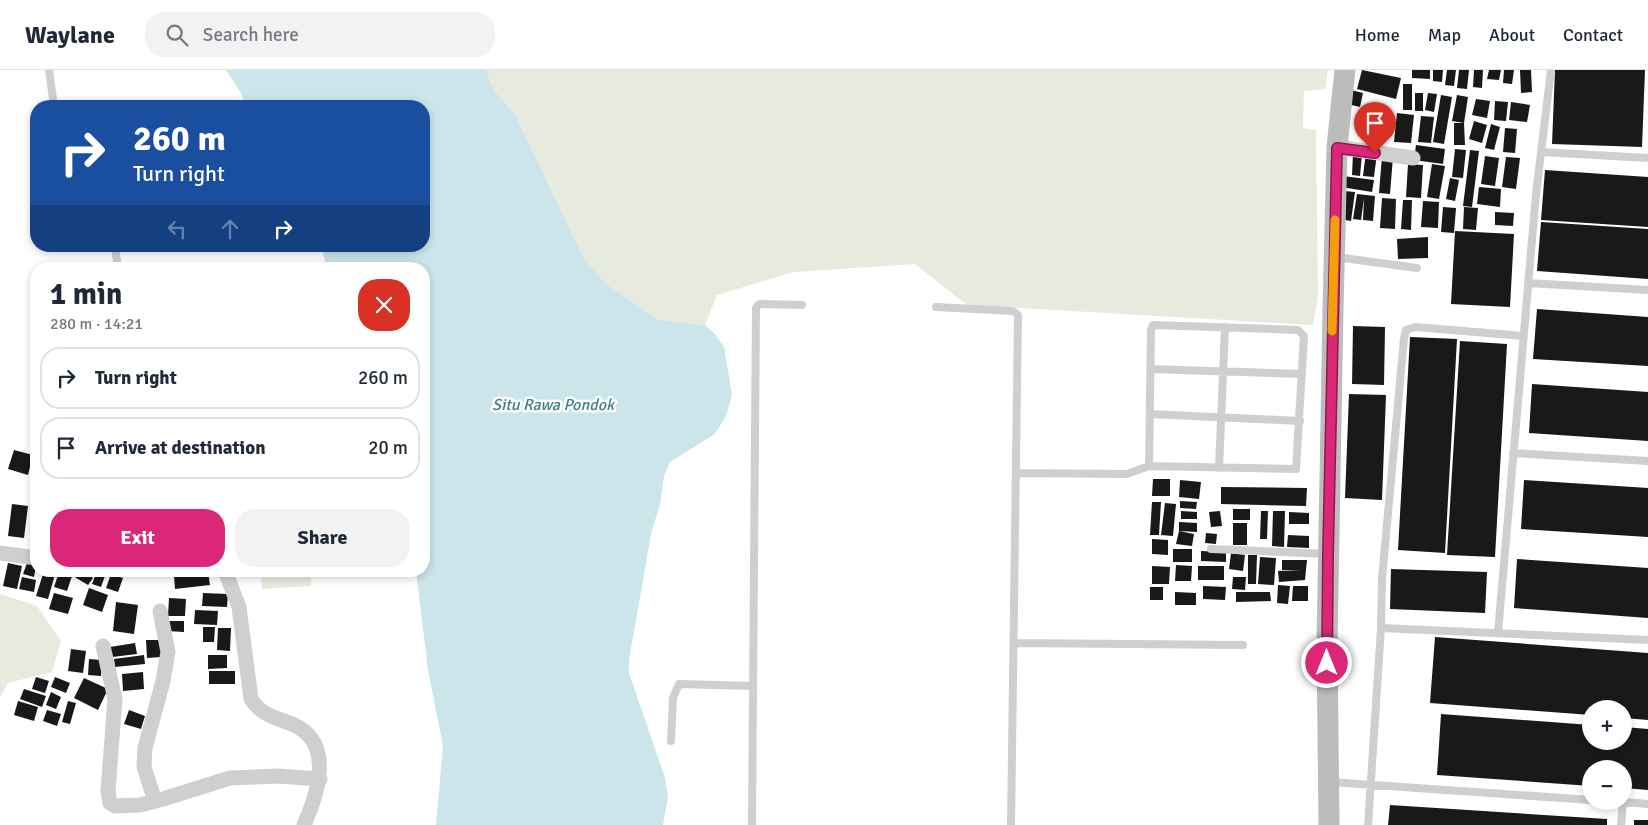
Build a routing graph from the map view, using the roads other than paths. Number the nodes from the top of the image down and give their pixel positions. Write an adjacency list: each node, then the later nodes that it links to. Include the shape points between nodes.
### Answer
1 (49, 70): 4 (lane)
2 (1345, 70): 5 (main road)
3 (1551, 70): 6 (lane)
4 (53, 100)
5 (1337, 148): 7 (street); 9 (main road)
6 (1541, 152): 8 (lane); 11 (lane)
7 (1413, 158)
8 (1648, 158)
9 (1334, 257): 10 (lane); 30 (main road)
10 (1417, 268)
11 (1528, 283): 12 (lane); 16 (lane)
12 (1648, 290)
13 (802, 305): 40 (lane, via 759,304 756,308)
14 (936, 307): 27 (lane, via 1013,311 1018,315)
15 (1225, 327): 17 (lane, via 1153,325 1150,330); 18 (lane); 19 (lane, via 1302,332)
16 (1524, 336): 23 (lane); 34 (lane, via 1415,327 1406,330 1382,579)
17 (1150, 369): 18 (lane); 20 (lane)
18 (1224, 371): 19 (lane); 21 (lane)
19 (1302, 374): 22 (lane)
20 (1150, 414): 21 (lane); 25 (lane)
21 (1221, 417): 22 (lane); 26 (lane)
22 (1300, 421): 26 (lane, via 1296,469)
23 (1514, 453): 24 (lane); 35 (lane)
24 (1648, 461)
25 (1149, 466): 26 (lane); 27 (lane, via 1128,474)
26 (1219, 468)
27 (1016, 473): 37 (lane)
28 (1211, 549): 30 (lane)
29 (0, 553): 31 (street)
30 (1328, 554): 43 (main road)
31 (30, 557)
32 (227, 577): 42 (street, via 239,607 251,699 258,709 308,734 319,757)
33 (160, 611): 46 (street, via 168,652 145,748 144,767)
34 (1381, 628): 35 (lane); 44 (lane)
35 (1498, 633): 36 (lane)
36 (1648, 640)
37 (1014, 643): 38 (lane); 52 (lane)
38 (1243, 645)
39 (103, 646): 46 (street, via 115,700 108,798 115,806)
40 (753, 686): 41 (lane, via 679,684 673,698); 51 (lane)
41 (671, 741)
42 (320, 779): 46 (street, via 278,776 230,778); 50 (street, via 314,804)
43 (1330, 782): 44 (lane); 53 (main road)
44 (1370, 785): 45 (lane); 54 (lane)
45 (1582, 799)
46 (156, 801)
47 (1632, 803): 48 (lane)
48 (1648, 804)
49 (1622, 810): 55 (lane)
50 (304, 825)
51 (752, 825)
52 (1011, 825)
53 (1329, 825)
54 (1368, 825)
55 (1621, 825)

